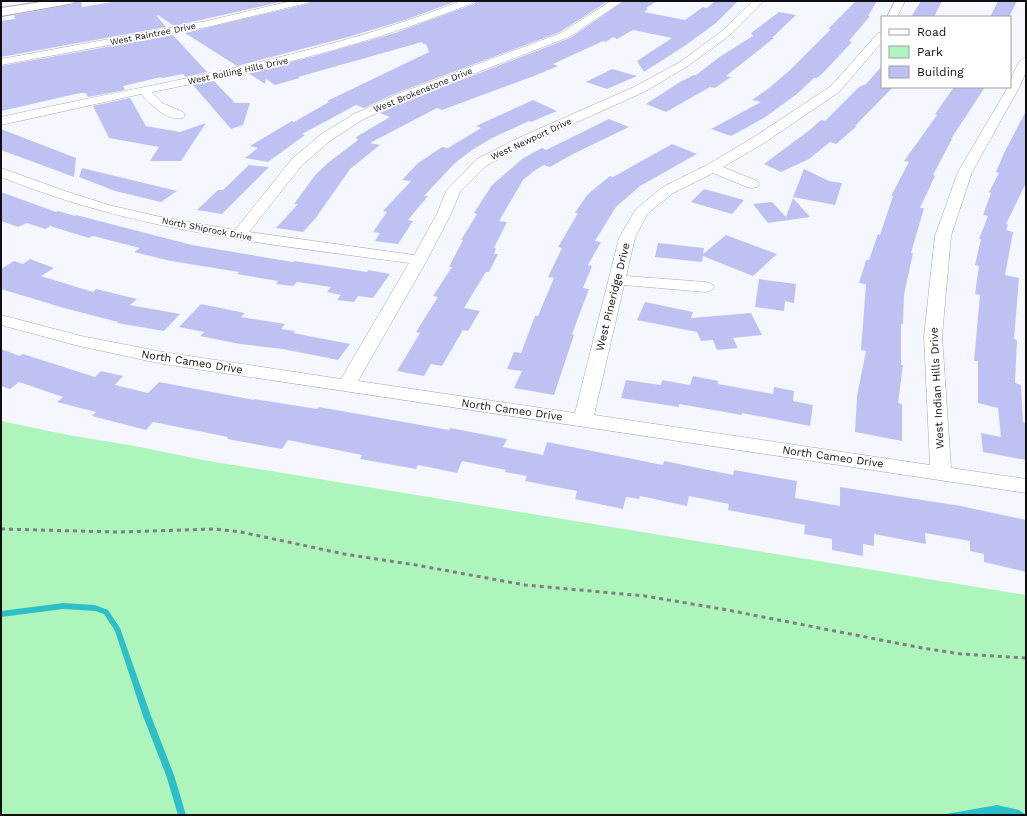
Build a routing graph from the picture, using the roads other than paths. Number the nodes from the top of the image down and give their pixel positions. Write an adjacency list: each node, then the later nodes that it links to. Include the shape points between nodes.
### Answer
1 (69, 1): 7 (street)
2 (304, 1): 11 (street, West Raintree Drive, via 207,24)
3 (470, 1): 12 (street, West Rolling Hills Drive, via 331,50)
4 (618, 1): 18 (street, West Brokenstone Drive, via 565,35 399,98 358,117 325,138 297,162)
5 (760, 1): 19 (street, West Newport Drive, via 726,33 684,64 640,89 519,142 482,162 453,191 444,214)
6 (900, 1): 8 (street)
7 (1, 12)
8 (892, 16)
9 (881, 36): 15 (street, West Pineridge Drive, via 835,89)
10 (1026, 60): 25 (street, West Indian Hills Drive, via 965,172 943,236 933,336)
11 (1, 62)
12 (144, 90): 13 (street, via 158,106); 14 (street, West Rolling Hills Drive)
13 (179, 115)
14 (1, 121)
15 (712, 168): 17 (street); 20 (street, West Pineridge Drive, via 668,190 641,212 627,238)
16 (1, 172): 18 (street, North Shiprock Drive, via 44,189 119,212)
17 (752, 184)
18 (238, 236): 19 (street, North Shiprock Drive)
19 (419, 260): 23 (street, West Newport Drive)
20 (617, 280): 21 (street); 24 (street, West Pineridge Drive)
21 (706, 286)
22 (1, 320): 23 (street, North Cameo Drive, via 79,342 163,358)
23 (346, 386): 24 (street, North Cameo Drive)
24 (582, 420): 25 (street, North Cameo Drive)
25 (942, 473): 26 (street, North Cameo Drive)
26 (1026, 486)

